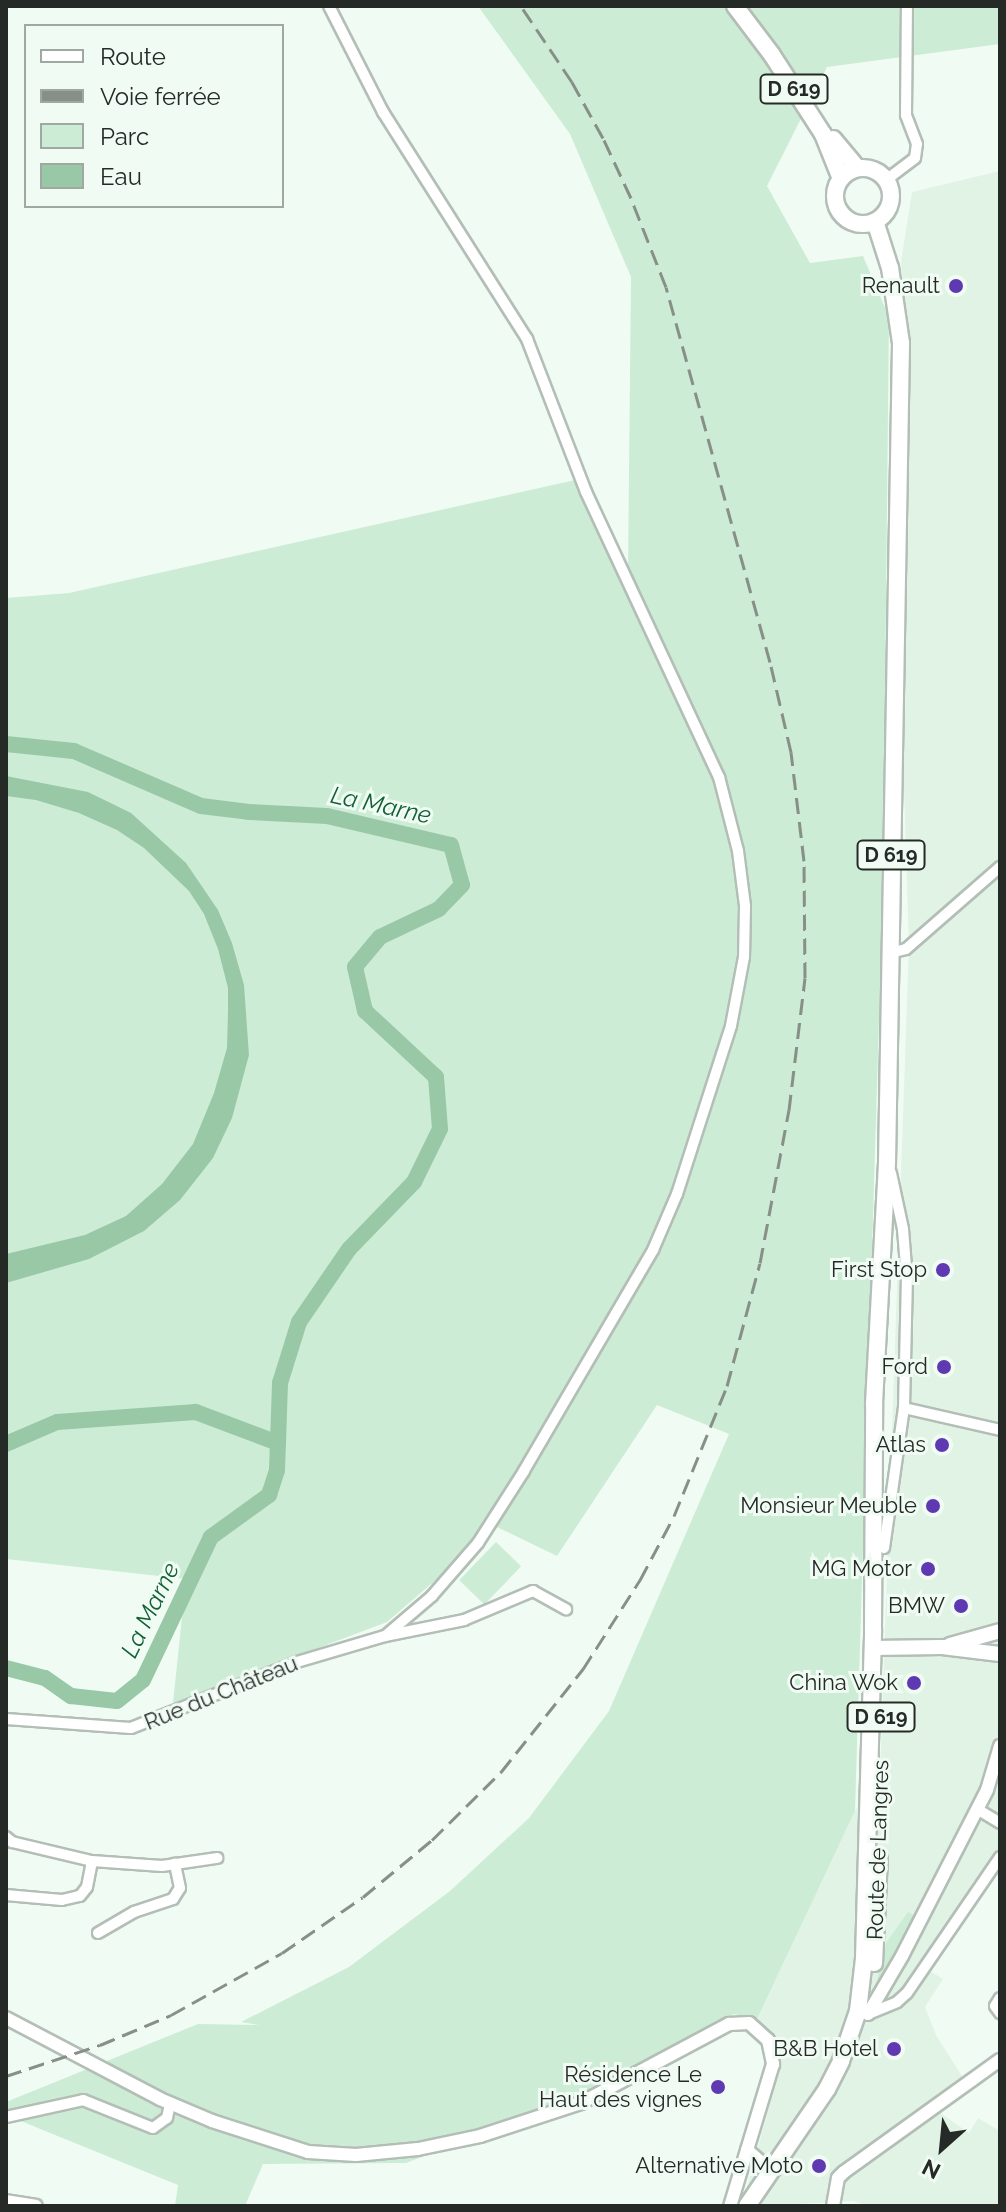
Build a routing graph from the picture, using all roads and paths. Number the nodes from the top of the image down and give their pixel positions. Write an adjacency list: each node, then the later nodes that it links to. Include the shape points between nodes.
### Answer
1 (329, 6): 18 (street, via 383,112 527,339 586,492 719,777 738,851 745,906 744,957 731,1026 677,1194 653,1250 478,1543 432,1596)
2 (735, 6): 6 (main road, D 619, via 823,134)
3 (749, 6): 5 (main road, D 619)
4 (907, 6): 7 (street, via 906,115 917,144 915,158)
5 (857, 168): 6 (main road); 7 (main road, via 872,169)
6 (841, 179): 8 (main road, via 835,194 844,216 859,224)
7 (886, 180): 8 (main road, via 889,207)
8 (875, 221): 10 (main road, D 619, via 890,268 901,343)
9 (1000, 867): 10 (street, via 906,949)
10 (890, 953): 11 (main road, D 619)
11 (887, 1163): 12 (main road, D 619); 13 (street, via 903,1229 907,1279)
12 (884, 1272): 15 (main road, Route de Langres / D 619); 20 (main road, D 619, via 874,1403)
13 (904, 1408): 14 (street); 15 (street)
14 (1000, 1430)
15 (884, 1548): 20 (main road, Route de Langres / D 619)
16 (566, 1609): 18 (street, Rue du Château, via 533,1591 464,1620)
17 (1000, 1631): 19 (main road)
18 (385, 1636): 22 (street, Rue du Château, via 230,1686 131,1728)
19 (942, 1647): 20 (main road); 21 (main road)
20 (878, 1648): 35 (main road, Route de Langres / D 619, via 879,1858); 41 (main road, D 619, via 858,2011 841,2061)
21 (1000, 1654)
22 (6, 1719)
23 (1000, 1746): 24 (street)
24 (977, 1809): 25 (street); 35 (street)
25 (1000, 1823)
26 (6, 1837): 29 (street)
27 (1000, 1857): 35 (street, via 907,1993)
28 (217, 1858): 30 (street)
29 (92, 1861): 30 (street); 31 (street, via 80,1896 62,1900)
30 (175, 1864): 32 (street, via 180,1888 173,1899 134,1912)
31 (6, 1895)
32 (98, 1933)
33 (1000, 1998): 34 (street, via 995,2006)
34 (1000, 2013)
35 (868, 2014): 47 (main road, Route de Langres / D 619, via 832,2095)
36 (6, 2018): 38 (street)
37 (1000, 2060): 48 (street, via 844,2172)
38 (170, 2104): 39 (street, via 167,2118 153,2128 83,2100); 40 (street, via 308,2152 356,2155 418,2149 480,2136 581,2103 739,2020 764,2033 772,2056 772,2074)
39 (6, 2117)
40 (747, 2150): 41 (street, via 761,2162); 42 (street)
41 (778, 2162): 46 (main road, D 619)
42 (736, 2188): 45 (street); 46 (street)
43 (6, 2201): 44 (street)
44 (36, 2206)
45 (730, 2206)
46 (744, 2206)
47 (758, 2206)
48 (833, 2206)

